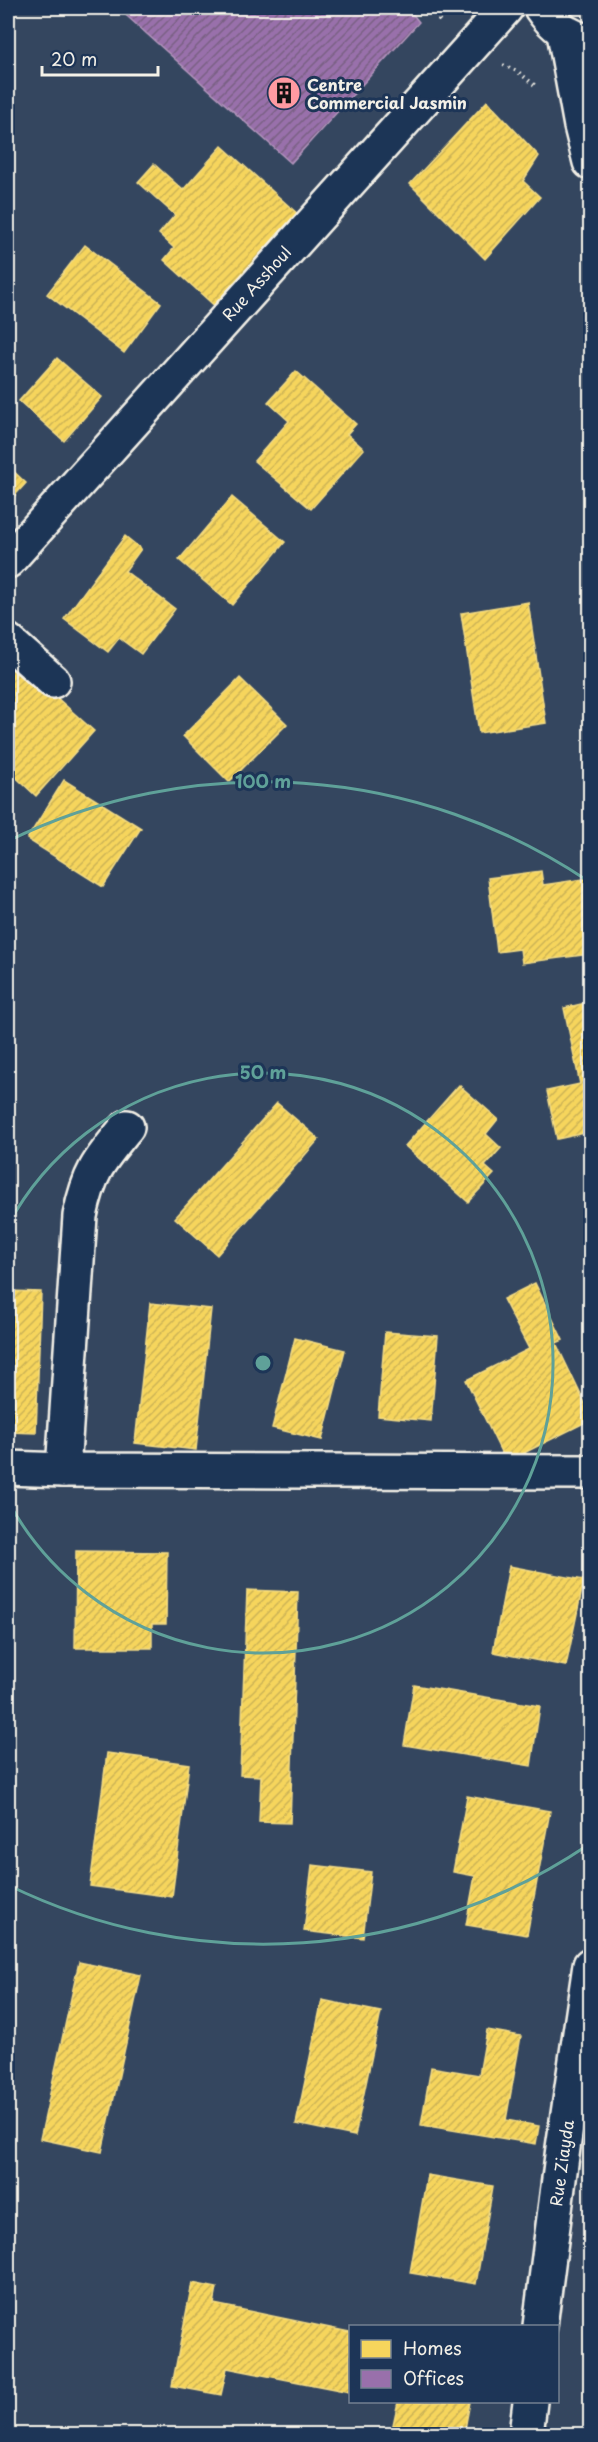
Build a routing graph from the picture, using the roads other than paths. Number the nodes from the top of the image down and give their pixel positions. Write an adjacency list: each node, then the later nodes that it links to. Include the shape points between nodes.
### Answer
1 (506, 8): 5 (street, Rue Asshoul)
2 (540, 8): 3 (street, via 548,19)
3 (577, 38): 4 (street, via 581,126)
4 (591, 162)
5 (8, 561)
6 (8, 641): 7 (street)
7 (52, 681)
8 (128, 1127): 10 (street, via 99,1161 86,1185 80,1216)
9 (8, 1468): 10 (street)
10 (63, 1470): 11 (street)
11 (591, 1472)
12 (591, 1965): 13 (street, Rue Ziayda)
13 (540, 2325)
14 (530, 2403): 15 (street)
15 (526, 2434)

